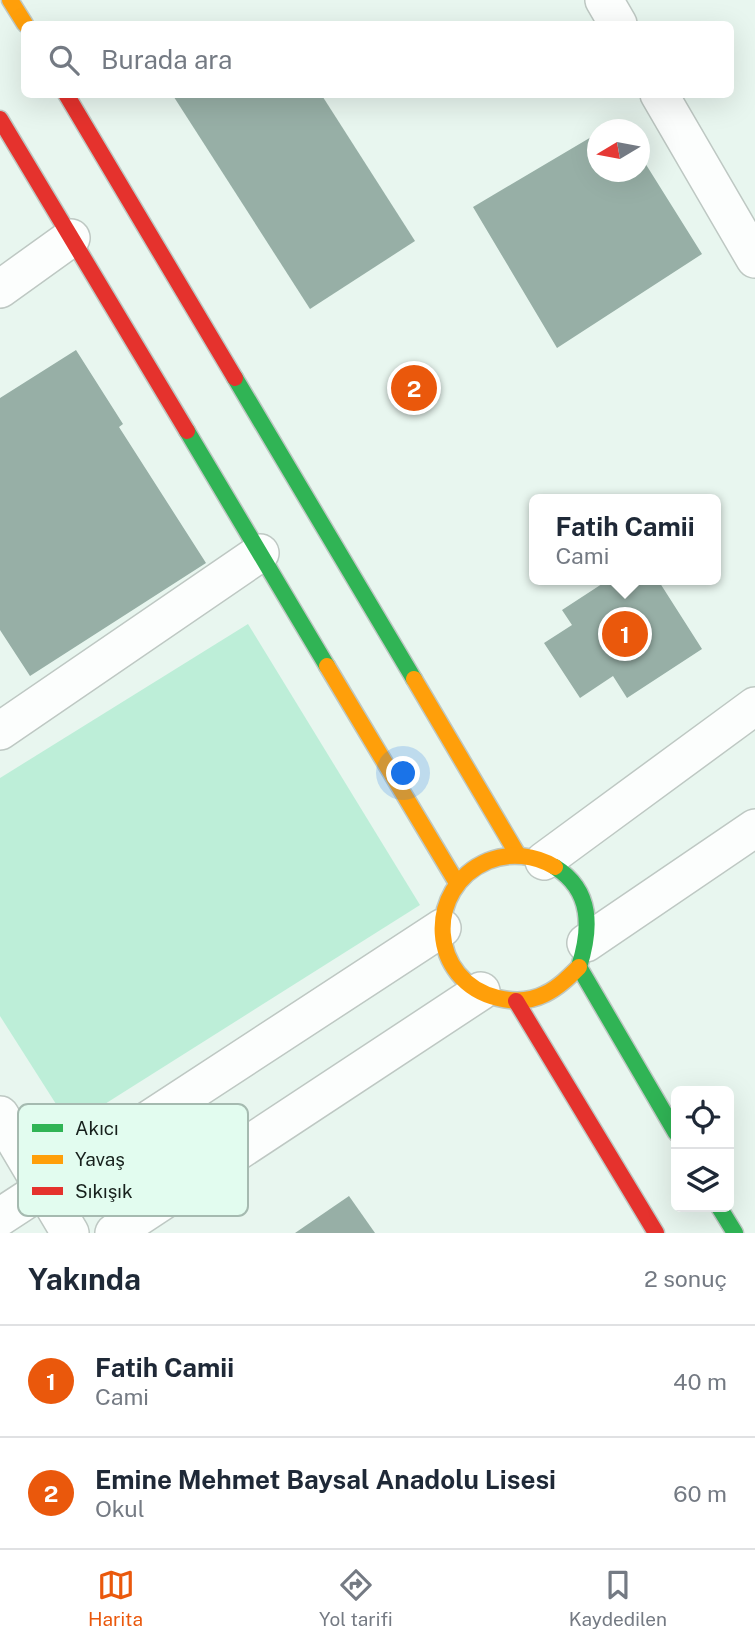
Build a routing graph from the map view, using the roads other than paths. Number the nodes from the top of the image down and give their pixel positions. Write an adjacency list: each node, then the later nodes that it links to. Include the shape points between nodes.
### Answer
1 (10, 0): 3 (main road)
2 (604, 0): 4 (street)
3 (23, 21)
4 (616, 21)
5 (68, 98): 15 (main road)
6 (661, 98): 9 (street)
7 (0, 119): 8 (main road)
8 (71, 238): 10 (street); 11 (main road)
9 (755, 259)
10 (0, 289)
11 (260, 553): 13 (street); 16 (main road)
12 (755, 706): 15 (street)
13 (0, 731)
14 (755, 828): 18 (street)
15 (531, 858): 16 (main road, via 503,855 480,863); 18 (main road, via 568,876 581,897 588,919)
16 (457, 883): 17 (main road, via 448,897)
17 (442, 928): 19 (main road, via 443,945 453,968); 21 (street)
18 (583, 955): 20 (main road, via 562,984 540,997); 23 (main road)
19 (481, 992): 20 (main road); 24 (street)
20 (516, 1001): 33 (main road)
21 (174, 1104)
22 (0, 1115): 25 (street)
23 (671, 1123)
24 (248, 1145)
25 (18, 1146)
26 (18, 1206): 30 (street)
27 (722, 1212): 34 (main road)
28 (59, 1216): 31 (street)
29 (140, 1216): 32 (street)
30 (0, 1217)
31 (70, 1233)
32 (114, 1233)
33 (656, 1233)
34 (735, 1233)

